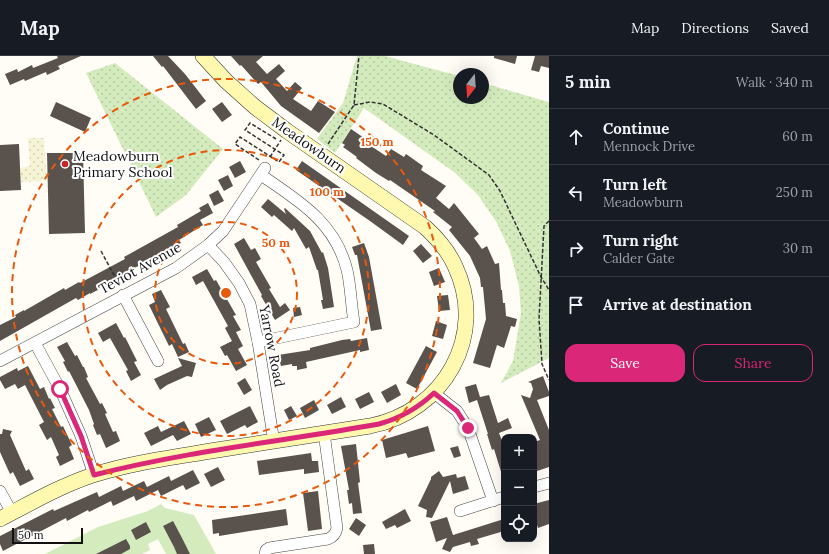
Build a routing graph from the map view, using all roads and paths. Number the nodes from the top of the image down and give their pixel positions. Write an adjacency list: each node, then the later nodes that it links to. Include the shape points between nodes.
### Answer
1 (203, 56): 4 (street, Meadowburn)
2 (358, 56): 3 (path)
3 (354, 105): 6 (path); 12 (path, via 370,102 383,104 434,135 489,175 500,191)
4 (284, 135): 5 (path); 5 (path, via 274,138 250,123 245,130); 6 (street, Meadowburn)
5 (275, 150): 7 (path); 7 (path, via 284,155 279,162)
6 (322, 155): 20 (street, Meadowburn, via 425,227 442,245 455,265 463,288 466,325 458,356 450,373)
7 (270, 157): 8 (path); 8 (path, via 240,137 235,144)
8 (264, 169): 10 (street, Teviot Avenue, via 223,231); 15 (street, via 325,225 338,247 347,270 354,322)
9 (549, 221): 12 (path, via 544,226)
10 (208, 245): 14 (street, Teviot Avenue, via 176,268); 15 (street, Yarrow Road, via 224,262 250,304)
11 (101, 250): 14 (path)
12 (541, 277): 13 (path); 19 (path, via 539,318 542,364)
13 (549, 290)
14 (124, 295): 16 (street, Teviot Avenue); 18 (street)
15 (258, 342): 22 (street, Yarrow Road)
16 (35, 343): 17 (street, Teviot Avenue); 23 (street, via 60,389 81,436)
17 (0, 361)
18 (158, 362)
19 (549, 380)
20 (434, 393): 21 (street, Meadowburn, via 416,408 389,421); 28 (street, via 457,411 468,428)
21 (324, 433): 22 (street, Meadowburn); 31 (street, via 336,531 328,539 269,548)
22 (274, 442): 23 (street, Meadowburn, via 173,457)
23 (94, 475): 30 (street, Meadowburn, via 44,496)
24 (549, 483): 25 (street)
25 (537, 487)
26 (0, 491): 30 (street)
27 (501, 498): 28 (street)
28 (493, 501): 29 (street)
29 (460, 511)
30 (6, 516)
31 (265, 554)

